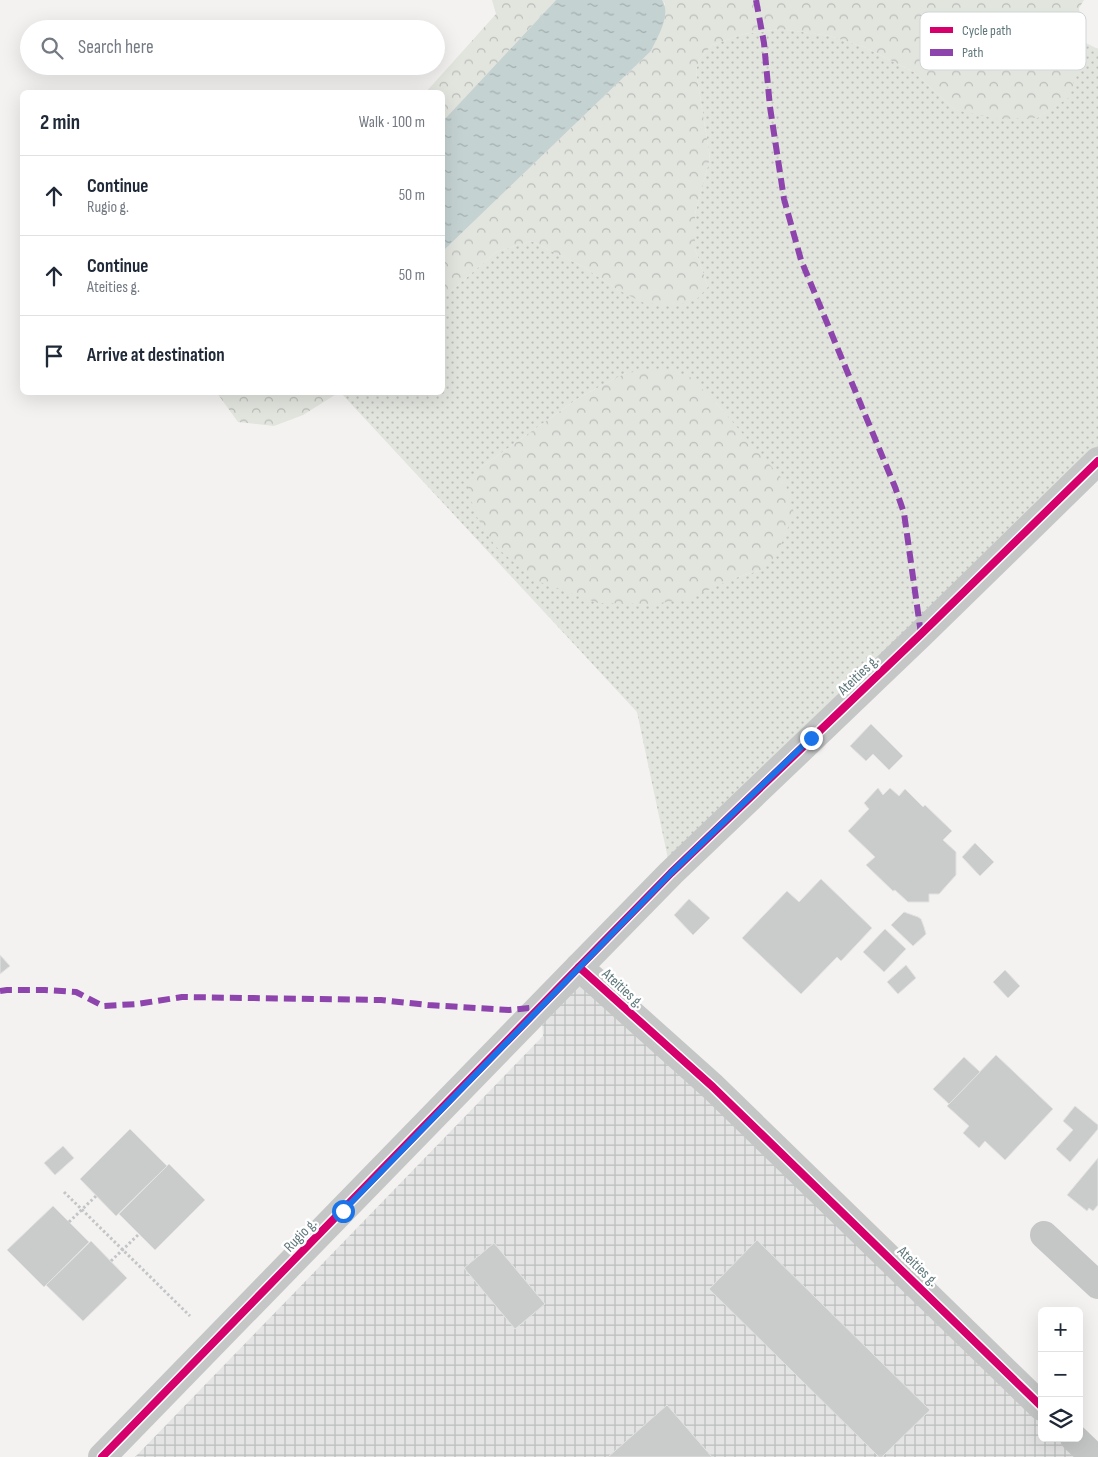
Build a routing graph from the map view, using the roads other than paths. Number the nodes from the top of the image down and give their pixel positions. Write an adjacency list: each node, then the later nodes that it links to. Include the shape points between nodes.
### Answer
1 (1098, 460): 2 (street, Ateities g., via 671,873)
2 (579, 967): 5 (street, Ateities g., via 712,1087); 7 (street, Rugio g.)
3 (1044, 1235): 4 (street)
4 (1098, 1285)
5 (1038, 1403)
6 (1078, 1442): 8 (street)
7 (102, 1457)
8 (1094, 1457)

